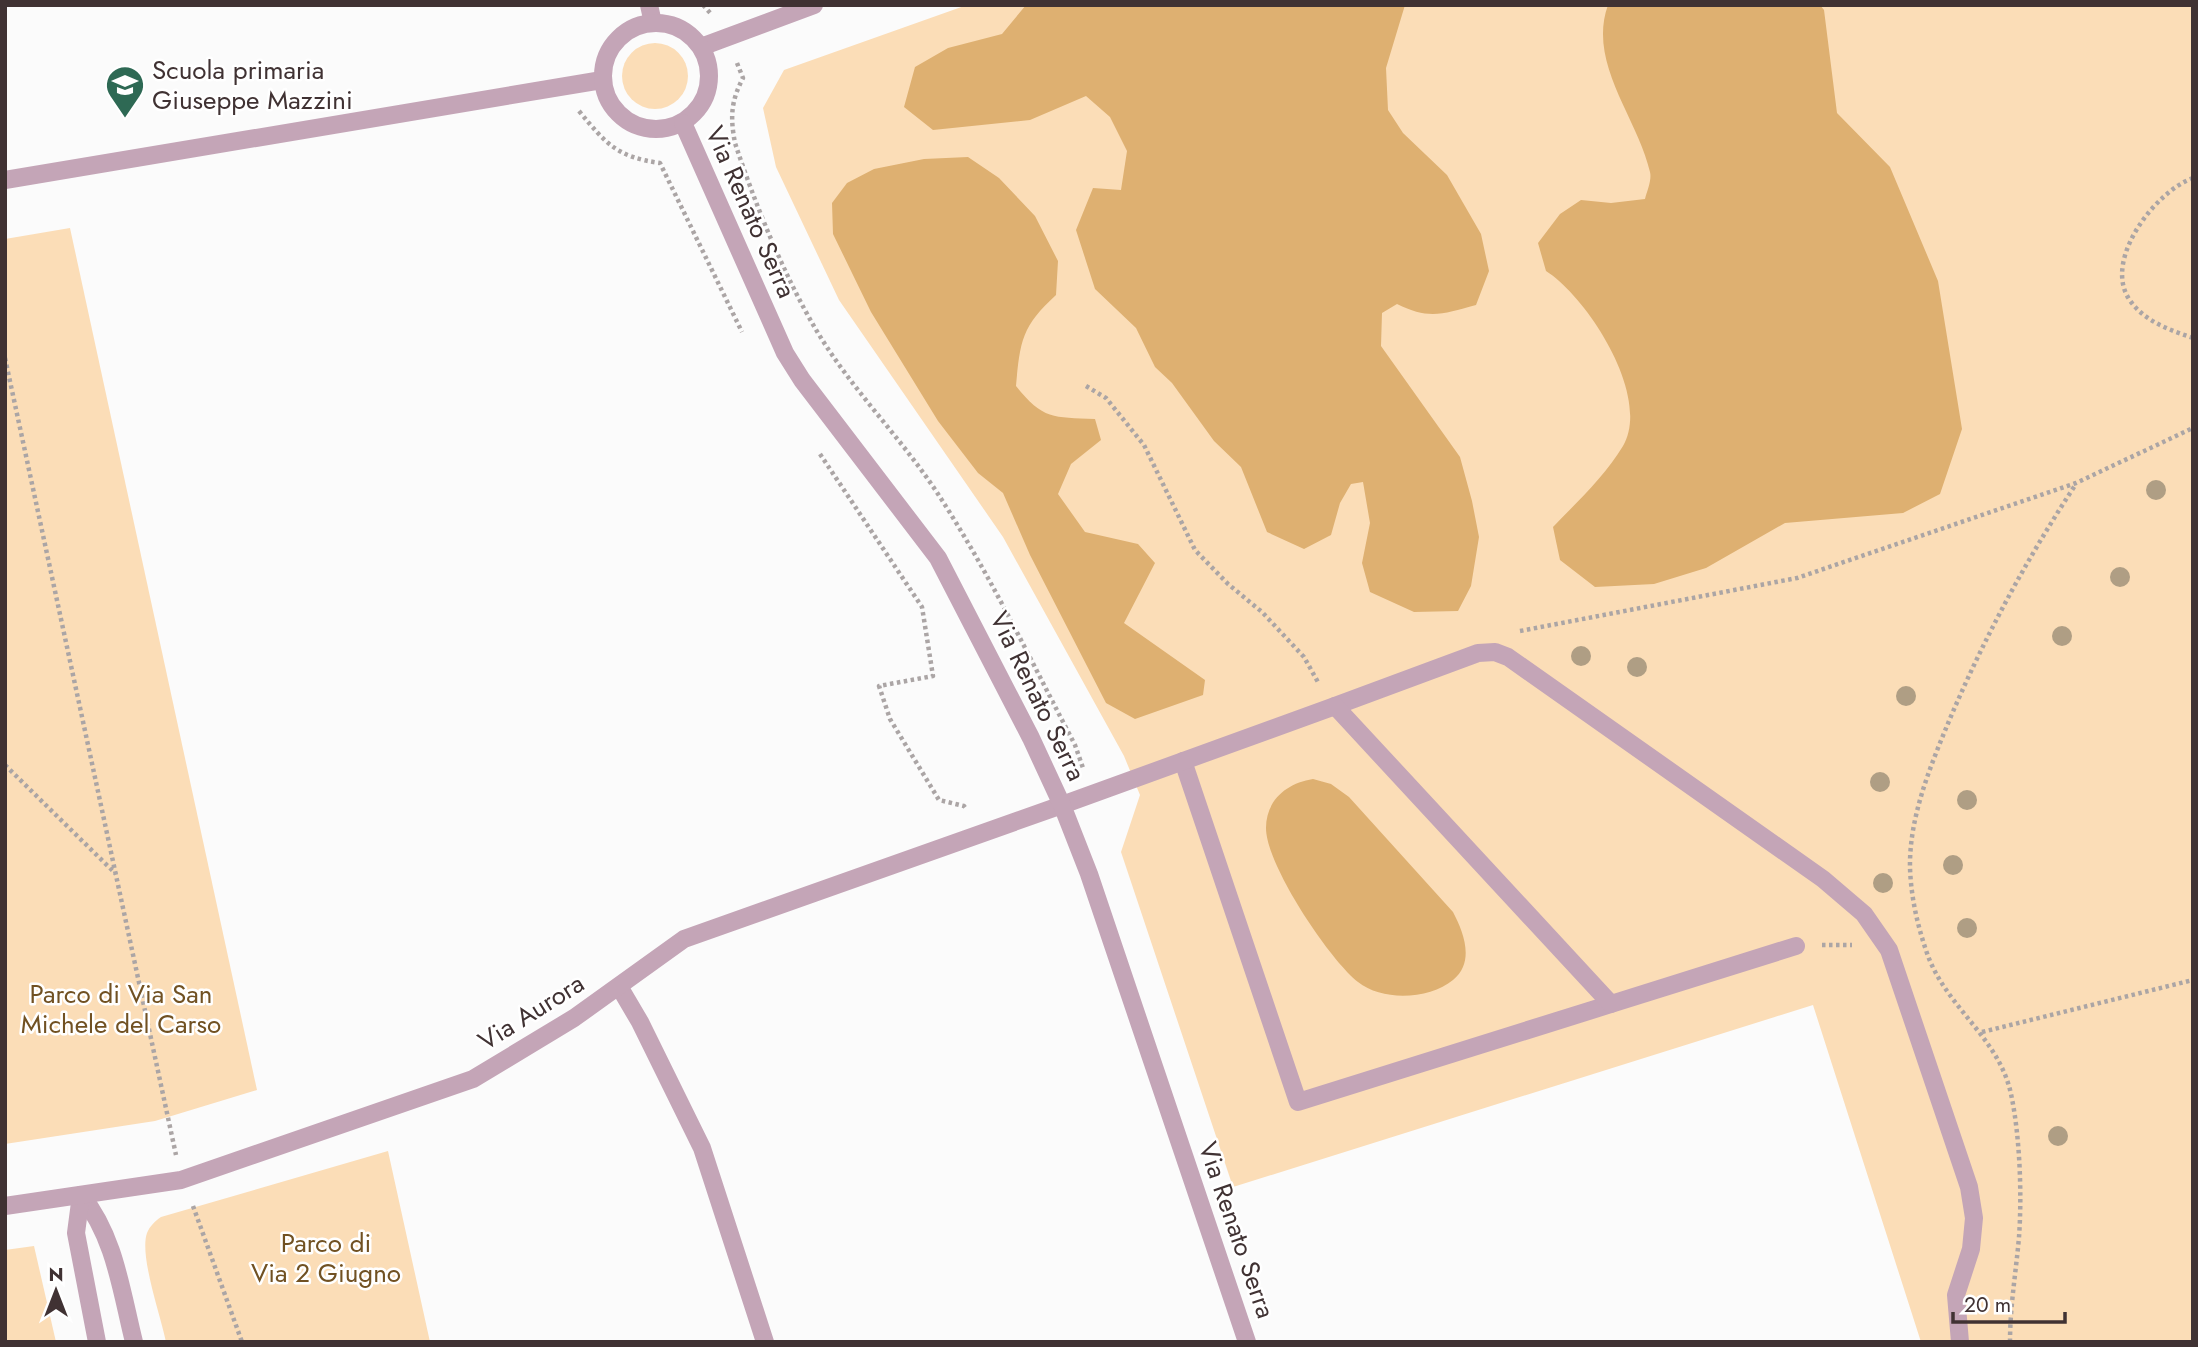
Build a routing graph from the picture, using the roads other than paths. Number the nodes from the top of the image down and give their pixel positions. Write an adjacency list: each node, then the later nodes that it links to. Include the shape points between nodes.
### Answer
1 (814, 5): 3 (street)
2 (651, 14): 3 (street, via 685,31); 4 (street, via 614,44)
3 (701, 47): 5 (street, via 709,69 707,93 699,109)
4 (602, 80): 5 (street, via 611,105 630,123 649,130); 6 (street)
5 (683, 123): 9 (street, Via Renato Serra, via 785,353 938,558)
6 (5, 180)
7 (1329, 700): 8 (street, Via Aurora); 12 (street); 19 (street, Via Aurora, via 1479,653 1508,657 1823,879 1864,914 1889,950 1969,1188 1974,1218 1971,1249 1956,1295)
8 (1183, 761): 9 (street, Via Aurora); 12 (street, via 1298,1102)
9 (1062, 805): 11 (street, Via Aurora, via 684,939); 18 (street, Via Renato Serra)
10 (1796, 946): 12 (street)
11 (620, 988): 13 (street, Via Aurora, via 473,1079 181,1180); 17 (street, via 702,1148)
12 (1611, 1004)
13 (81, 1195): 14 (street, Via Aurora); 15 (street, via 76,1233); 16 (street, via 109,1241)
14 (5, 1206)
15 (97, 1342)
16 (134, 1342)
17 (765, 1342)
18 (1247, 1342)
19 (1959, 1342)

